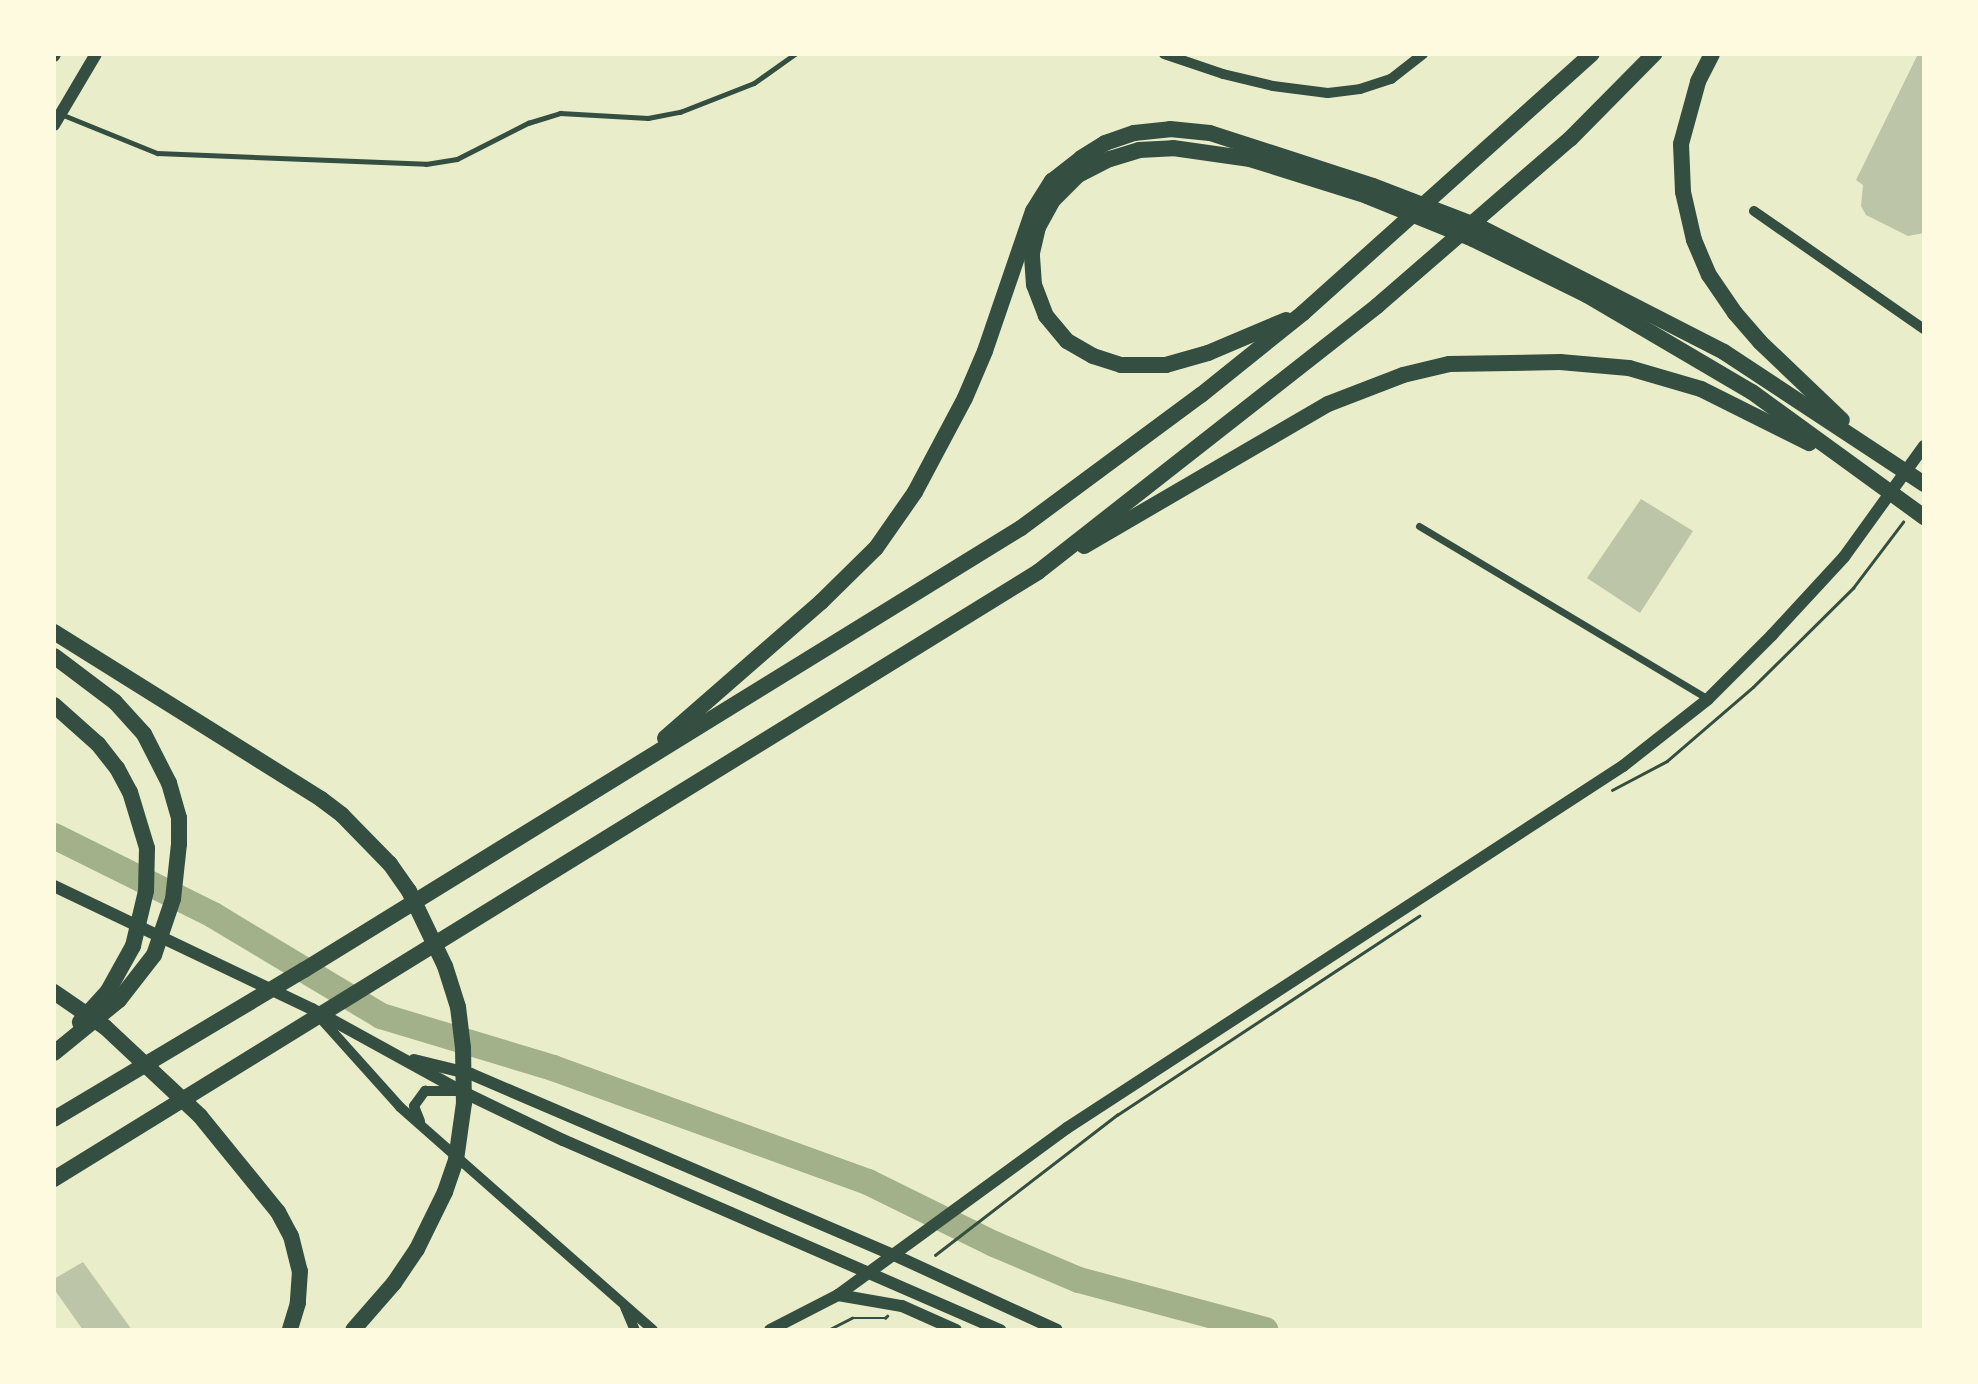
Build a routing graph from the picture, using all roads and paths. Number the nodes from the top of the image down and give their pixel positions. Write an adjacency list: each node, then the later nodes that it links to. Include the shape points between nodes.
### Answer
1 (96, 54): 9 (main road)
2 (795, 54): 9 (lane, via 754,82 680,112 648,118 560,113 528,123 457,159 426,164 157,153)
3 (1164, 54): 8 (street, via 1236,77 1328,93 1391,79)
4 (1423, 54): 8 (street)
5 (1592, 54): 12 (highway)
6 (1654, 54): 21 (highway, via 1570,139 1377,306)
7 (1712, 54): 15 (highway, via 1698,82 1681,144 1683,192 1700,257 1735,313 1760,342)
8 (1410, 60)
9 (57, 119)
10 (1293, 166): 12 (highway, via 1173,148 1139,150 1110,159 1078,175 1053,200 1038,227 1032,253 1034,285 1046,316 1067,341 1121,365 1166,365 1198,356); 15 (highway, via 1480,227 1567,269 1724,352); 16 (highway, via 1473,239 1587,295 1752,392); 26 (highway, via 1210,133 1170,129 1105,143 1052,181 1033,211 965,398 915,492 876,548)
11 (1754, 211): 13 (street)
12 (1303, 313): 26 (highway, via 1021,528)
13 (1924, 329)
14 (1924, 446): 24 (main road, via 1844,557)
15 (1878, 452): 17 (highway)
16 (1863, 472): 18 (highway); 21 (highway, via 1701,389 1629,368 1560,362 1449,364 1403,375 1328,404)
17 (1924, 484)
18 (1924, 517)
19 (1903, 522): 27 (path, via 1853,588 1753,687 1667,761)
20 (1419, 526): 24 (street)
21 (1038, 572): 38 (highway)
22 (54, 632): 45 (highway, via 321,799 367,837 409,891 445,966 458,1007 464,1077 459,1142 445,1192 417,1249)
23 (54, 656): 31 (highway, via 115,702 144,734 169,782 179,818 173,899 155,955)
24 (1709, 699): 39 (main road, via 1623,766 1067,1128)
25 (54, 705): 31 (highway, via 98,744 117,768 145,832 147,880 133,946)
26 (629, 770): 36 (highway)
27 (1604, 795)
28 (54, 886): 32 (main road)
29 (1430, 909): 40 (path, via 1117,1115)
30 (54, 992): 44 (highway, via 105,1027 200,1116 278,1212 291,1236 300,1271)
31 (114, 995): 33 (highway)
32 (312, 1009): 34 (main road); 37 (street)
33 (56, 1048)
34 (393, 1055): 35 (main road); 39 (main road, via 471,1074)
35 (461, 1091): 37 (street, via 425,1091 418,1098 415,1115); 51 (main road, via 563,1140)
36 (54, 1119)
37 (425, 1129): 42 (street)
38 (54, 1179)
39 (894, 1255): 41 (main road); 52 (main road)
40 (935, 1255)
41 (838, 1295): 48 (main road); 50 (main road, via 902,1306)
42 (624, 1304): 46 (street); 47 (street)
43 (885, 1318): 49 (path, via 852,1318)
44 (290, 1330)
45 (354, 1330)
46 (635, 1330)
47 (653, 1330)
48 (770, 1330)
49 (828, 1330)
50 (957, 1330)
51 (1001, 1330)
52 (1057, 1330)

